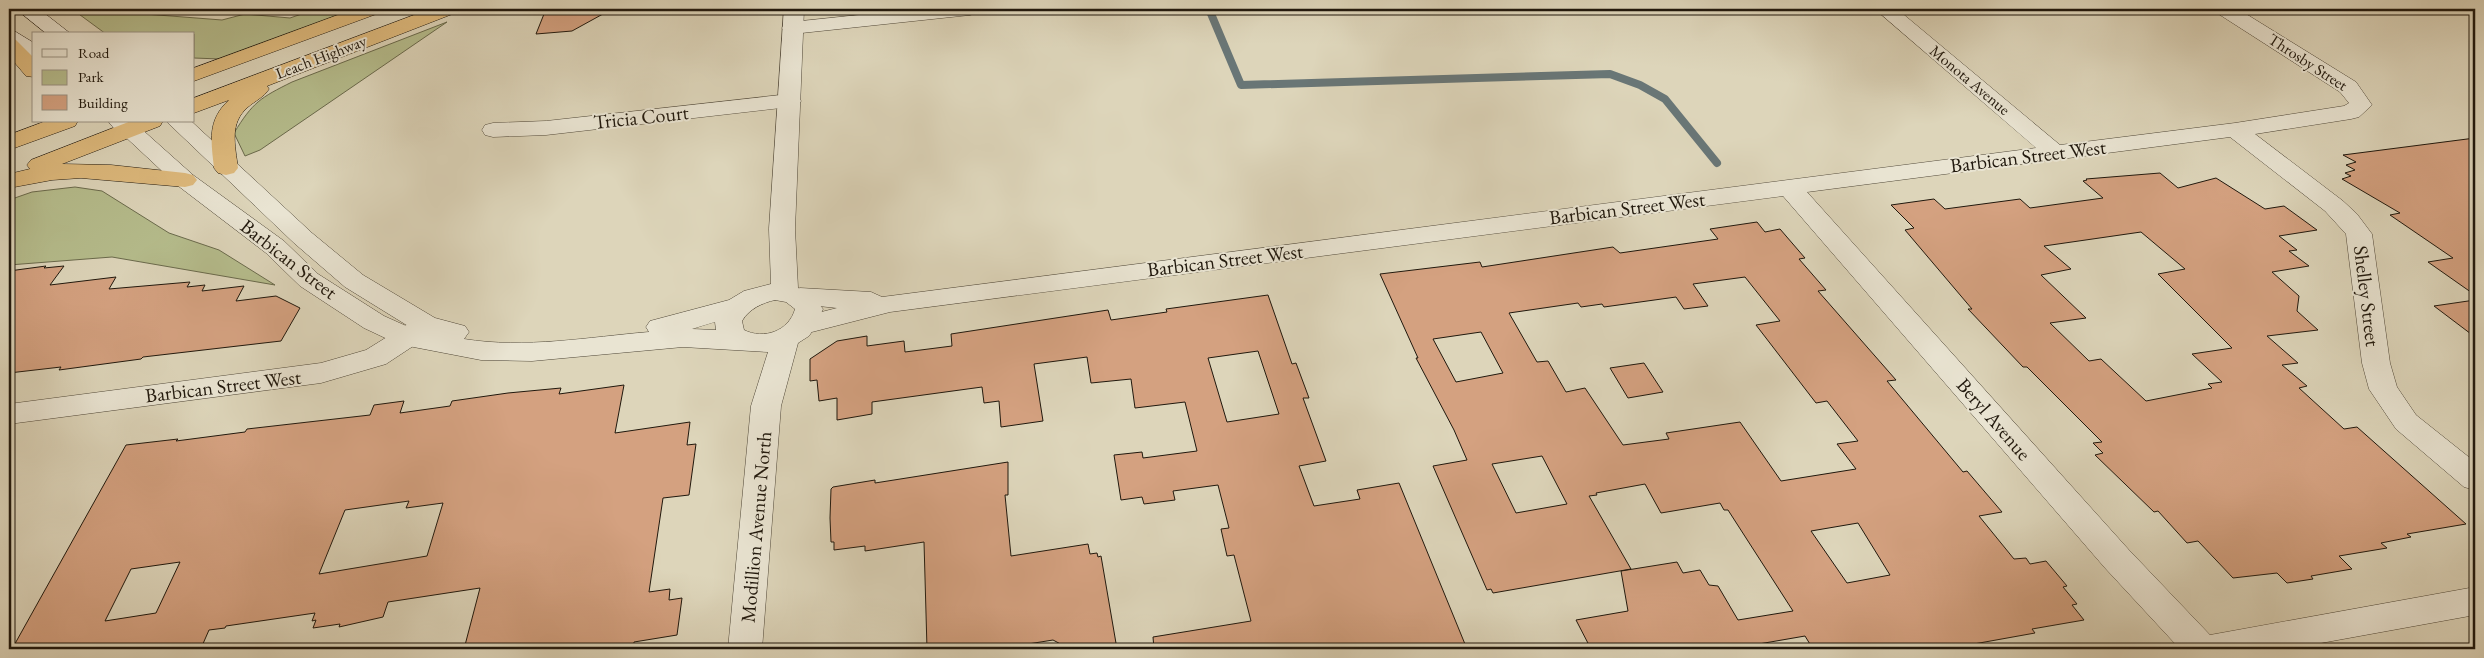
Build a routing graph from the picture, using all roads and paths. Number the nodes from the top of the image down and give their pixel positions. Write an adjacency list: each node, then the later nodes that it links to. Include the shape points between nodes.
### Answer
1 (26, 9): 8 (street)
2 (372, 9): 12 (highway, Leach Highway)
3 (448, 9): 15 (highway, Leach Highway)
4 (970, 9): 7 (street)
5 (1886, 9): 28 (street, Monota Avenue)
6 (2224, 9): 18 (street, Throsby Street, via 2348,87)
7 (793, 18): 17 (street)
8 (58, 32)
9 (9, 36): 11 (street)
10 (9, 44): 14 (highway)
11 (32, 52)
12 (222, 65): 13 (highway); 16 (highway, Leach Highway)
13 (195, 67)
14 (32, 69)
15 (277, 74): 19 (highway, Leach Highway); 29 (highway, via 239,102 226,117 221,127)
16 (195, 75)
17 (790, 101): 24 (street, Tricia Court, via 546,128); 34 (street)
18 (2361, 105): 25 (street, Barbican Street West, via 2350,112)
19 (195, 106)
20 (32, 117): 26 (highway)
21 (65, 122): 27 (highway)
22 (178, 122): 29 (street, Barbican Street)
23 (133, 124): 30 (highway); 31 (street, Barbican Street)
24 (492, 130)
25 (2235, 130): 28 (street, Barbican Street West); 43 (street, Shelley Street, via 2334,206 2359,234 2376,363 2383,389 2406,422)
26 (9, 133)
27 (9, 143)
28 (2054, 152): 33 (street, Barbican Street West)
29 (226, 168): 39 (street, Barbican Street, via 303,238)
30 (9, 177)
31 (185, 180): 32 (highway, via 76,171); 39 (street, Barbican Street, via 275,247 309,280 374,322)
32 (9, 181)
33 (1789, 186): 37 (street, Barbican Street West); 46 (street, Beryl Avenue, via 2117,559)
34 (782, 229): 35 (street); 36 (street)
35 (792, 295): 36 (street, Barbican Street West, via 770,293); 37 (street, Barbican Street West); 38 (street, via 809,309)
36 (745, 302): 39 (street, Barbican Street, via 678,324 567,337 509,339); 40 (street, via 728,321 731,335)
37 (890, 303): 38 (street, Barbican Street West)
38 (795, 331): 40 (street, Barbican Street West, via 762,344); 41 (street, Modillion Avenue North)
39 (417, 332): 40 (street, Barbican Street, via 481,352 532,352 683,338); 42 (street, Barbican Street West, via 376,357 321,373)
40 (744, 341): 41 (street, Modillion Avenue North)
41 (766, 406): 45 (street, Modillion Avenue North)
42 (9, 414)
43 (2475, 480)
44 (2475, 602): 47 (street)
45 (745, 649)
46 (2202, 649)
47 (2211, 649)

